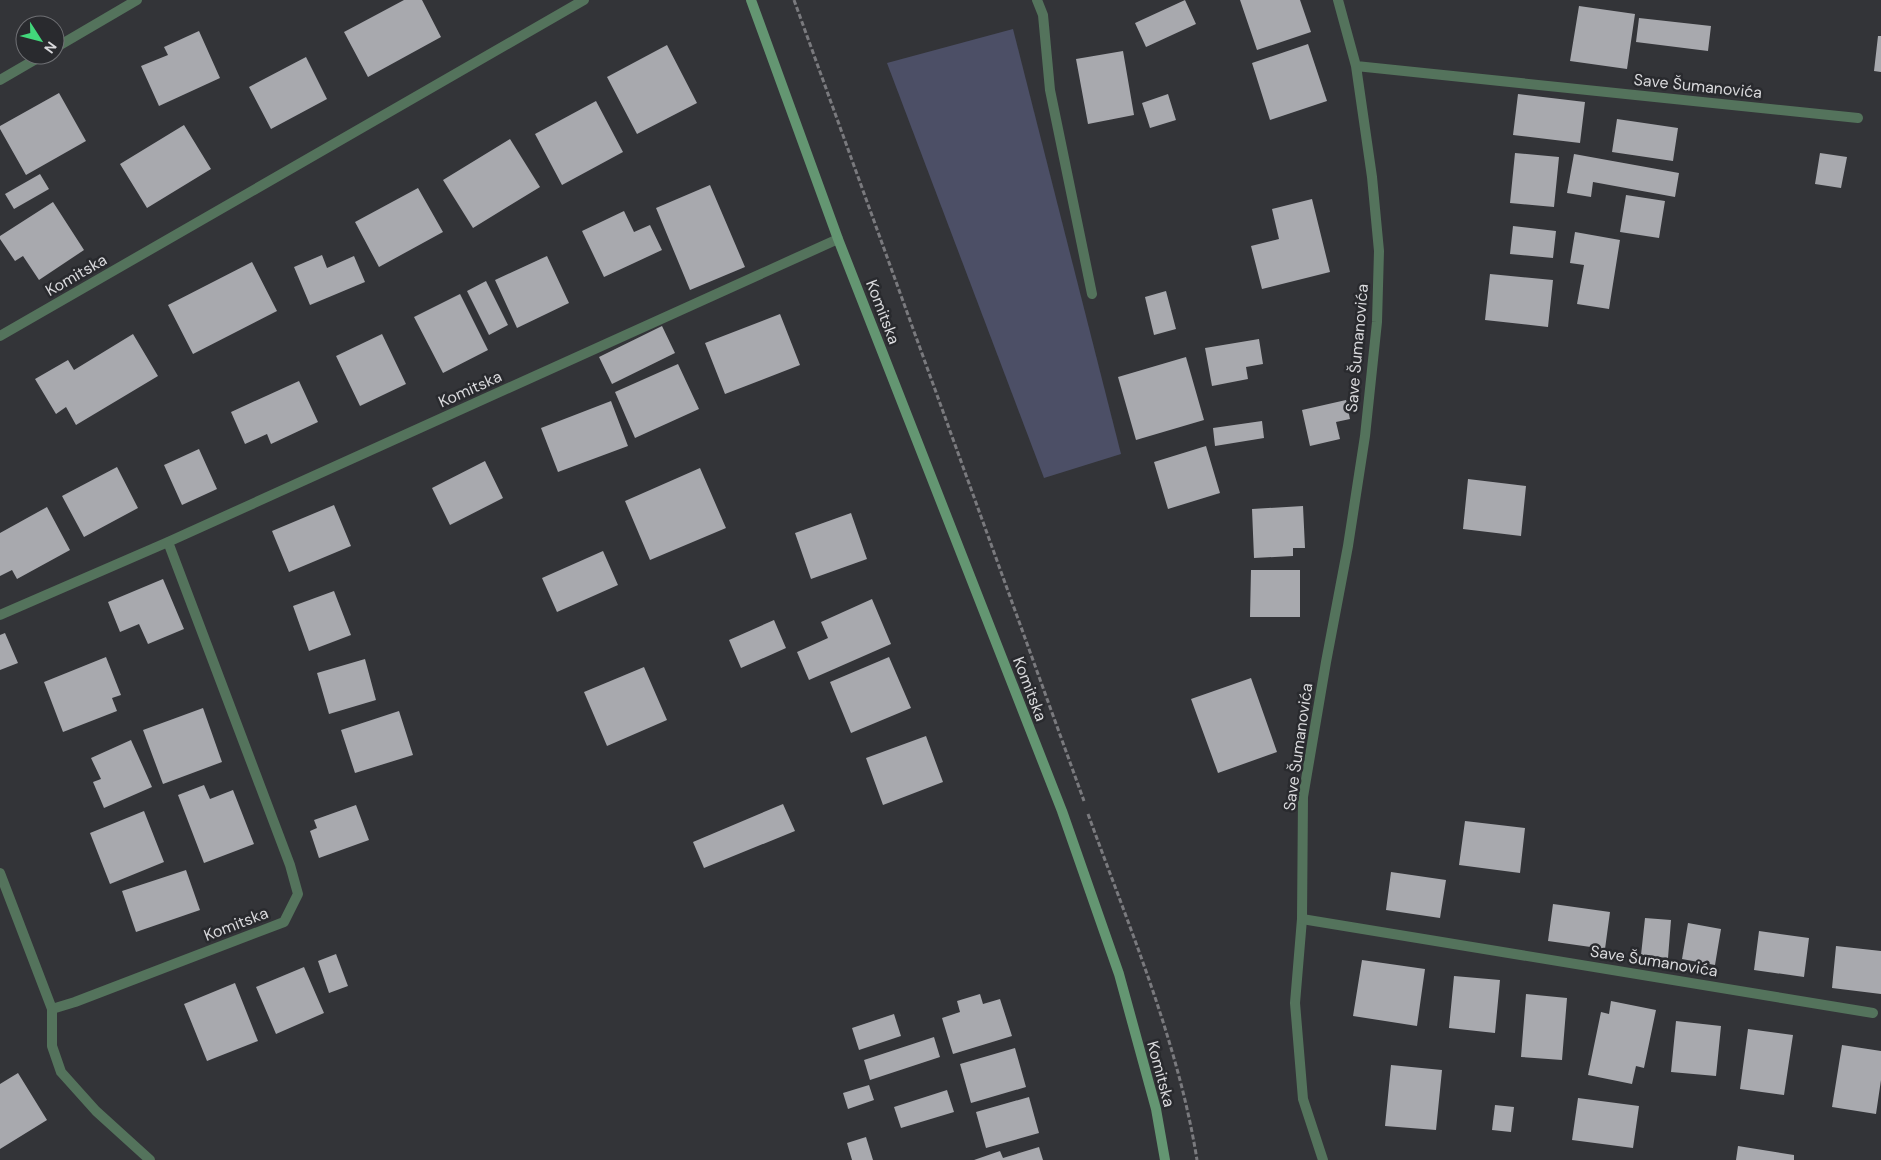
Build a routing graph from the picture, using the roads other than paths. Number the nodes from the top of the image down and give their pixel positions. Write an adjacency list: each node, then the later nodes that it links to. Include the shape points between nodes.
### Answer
1 (137, 0): 6 (street)
2 (584, 0): 13 (street, Komitska)
3 (751, 0): 11 (main road, Komitska)
4 (1037, 0): 12 (street, via 1043,16 1050,90)
5 (1338, 0): 8 (street, Save Šumanovića)
6 (65, 42)
7 (26, 65): 9 (street)
8 (1356, 66): 10 (street, Save Šumanovića); 17 (street, Save Šumanovića, via 1378,242 1377,322 1365,436 1304,797)
9 (0, 80)
10 (1858, 118)
11 (838, 238): 14 (street, Komitska); 21 (main road, Komitska, via 1062,811 1118,974 1156,1109)
12 (1092, 294)
13 (0, 336)
14 (168, 542): 15 (street, Komitska); 18 (street, Komitska, via 290,865 298,894 284,922)
15 (0, 615)
16 (0, 873): 18 (street)
17 (1302, 919): 19 (street, Save Šumanovića); 22 (street, via 1295,1003 1302,1090)
18 (52, 1009): 20 (street, via 52,1046 61,1072 96,1111)
19 (1873, 1013)
20 (150, 1160)
21 (1165, 1160)
22 (1323, 1160)

